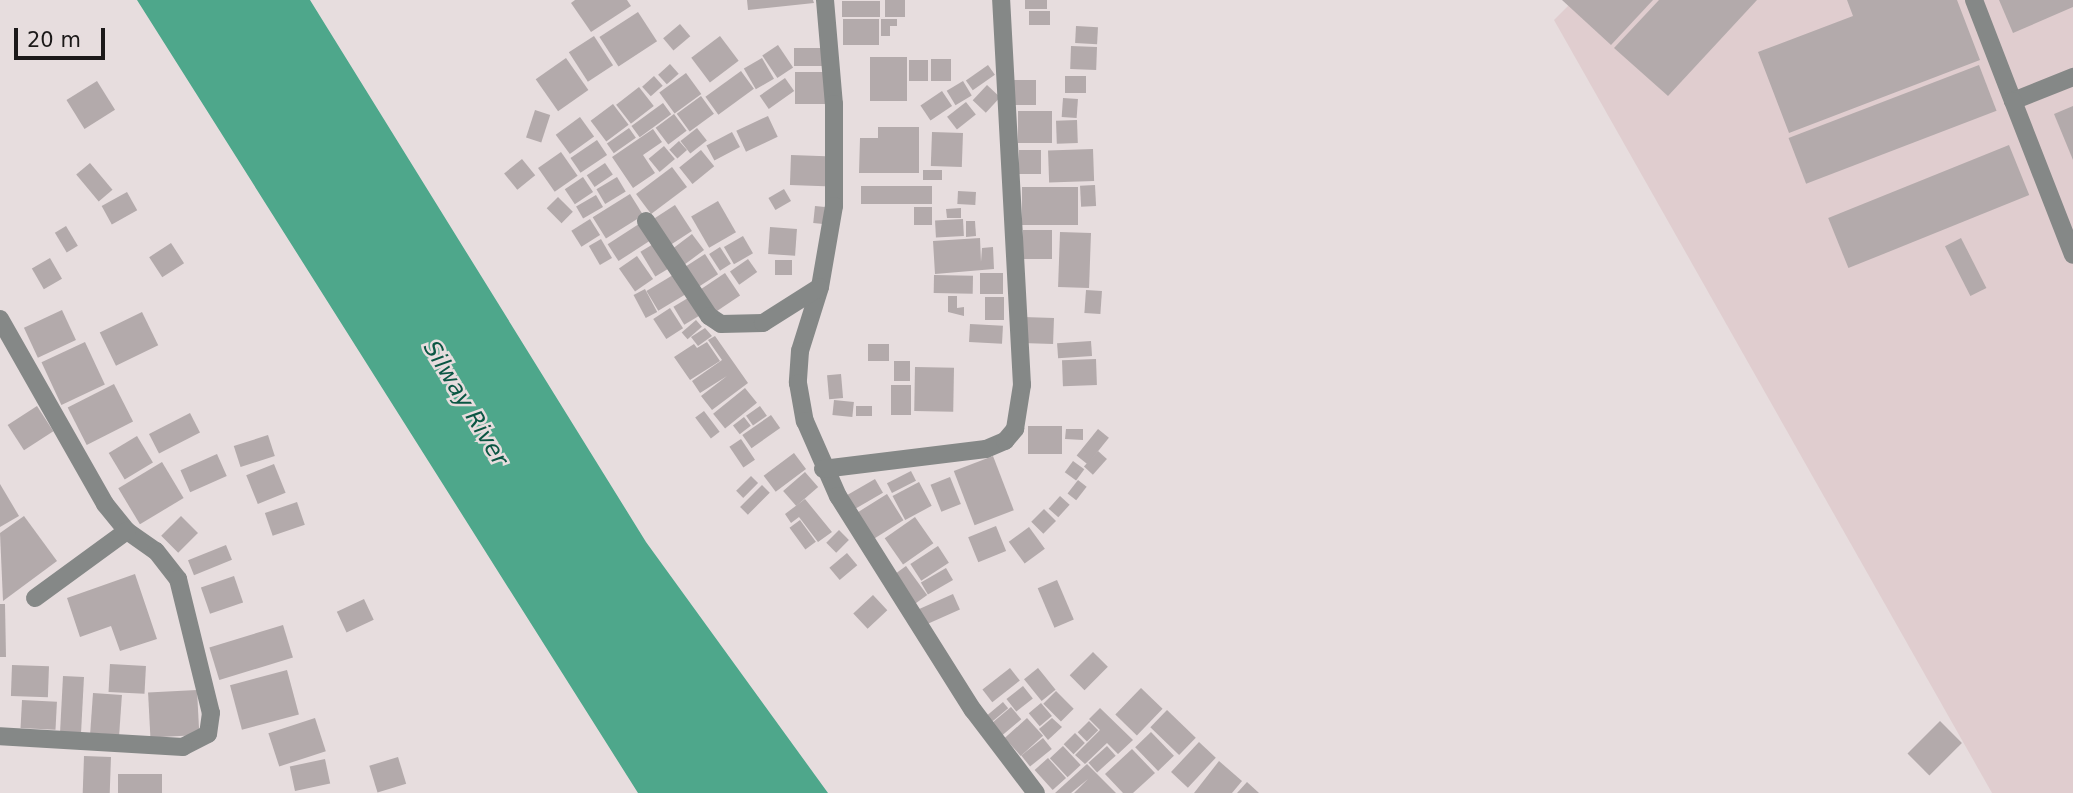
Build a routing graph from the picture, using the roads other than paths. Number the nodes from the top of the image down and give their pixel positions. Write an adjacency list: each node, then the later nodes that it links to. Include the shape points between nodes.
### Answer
1 (825, 0): 8 (street, via 834,104 834,206)
2 (1001, 0): 10 (street, via 1022,385 1015,429 1005,441 986,449)
3 (1974, 0): 5 (street)
4 (2073, 77): 5 (street)
5 (2013, 101): 7 (street)
6 (646, 221): 8 (street, via 709,316 721,324 762,323)
7 (2073, 255)
8 (820, 288): 10 (street, via 800,351 798,383 805,421)
9 (0, 319): 11 (street, via 105,504)
10 (823, 469): 14 (street, via 973,710)
11 (127, 531): 12 (street); 13 (street, via 156,551 178,579 208,692 208,734 195,744 167,748)
12 (35, 598)
13 (0, 736)
14 (1036, 793)

